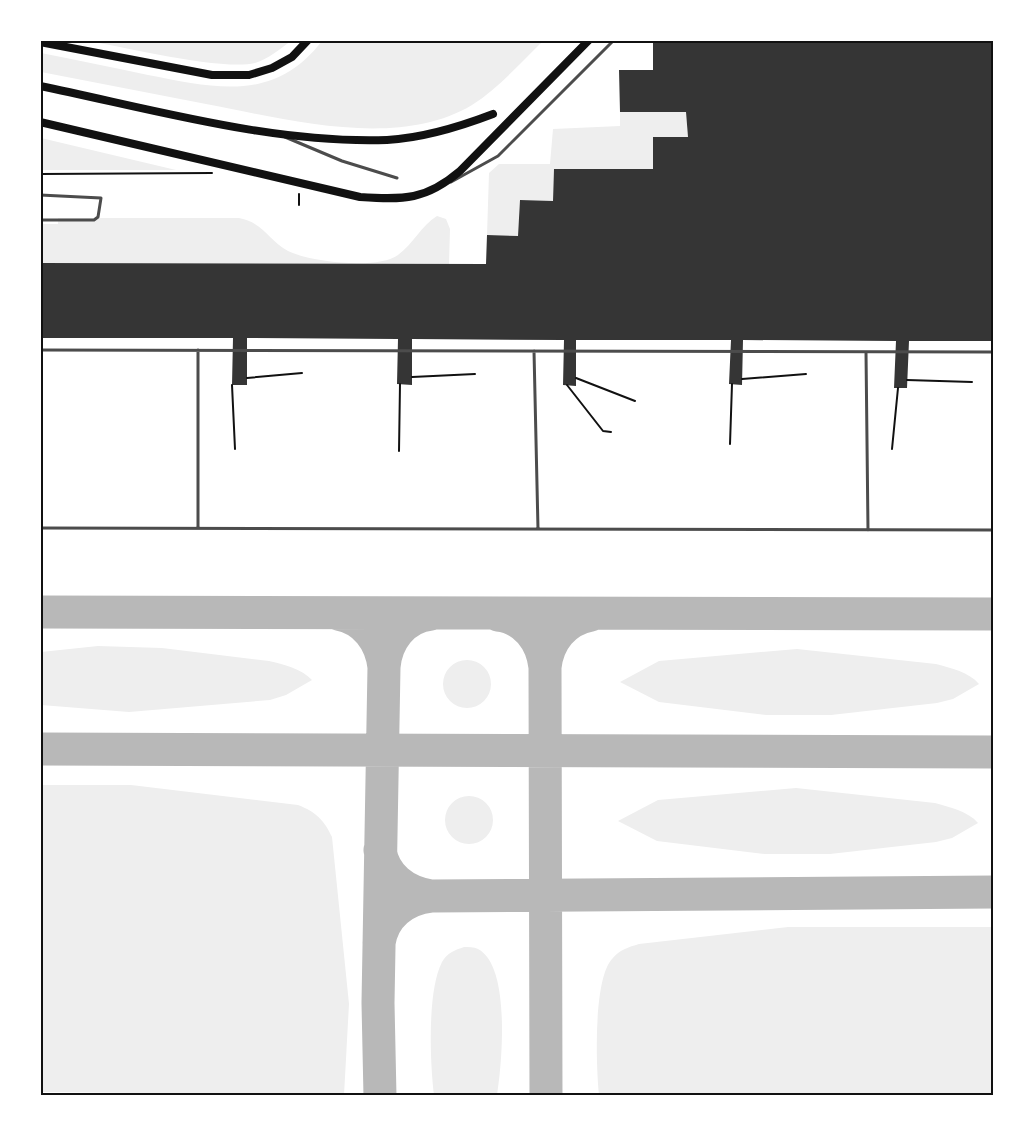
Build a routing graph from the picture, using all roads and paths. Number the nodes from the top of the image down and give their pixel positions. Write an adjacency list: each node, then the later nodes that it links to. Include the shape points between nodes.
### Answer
1 (308, 40): 4 (main road, via 292,57 249,75 212,75)
2 (589, 40): 12 (main road)
3 (614, 40): 12 (lane, via 498,156)
4 (40, 42)
5 (40, 86): 8 (main road)
6 (493, 114): 8 (main road, via 427,135 388,140)
7 (40, 122): 12 (main road, via 360,196 410,197)
8 (278, 134): 11 (lane, via 342,161)
9 (219, 173): 10 (path)
10 (40, 174)
11 (398, 178)
12 (442, 186)
13 (299, 187): 15 (path)
14 (40, 195): 16 (lane, via 101,198 94,220)
15 (299, 205)
16 (40, 220)
17 (40, 350): 18 (lane)
18 (198, 350): 19 (lane); 43 (lane)
19 (534, 351): 20 (lane); 44 (lane)
20 (866, 352): 21 (lane); 45 (lane)
21 (993, 352)
22 (302, 373): 26 (path)
23 (474, 374): 25 (path)
24 (806, 374): 28 (path)
25 (412, 377)
26 (247, 378)
27 (576, 378): 36 (path)
28 (742, 379)
29 (908, 380): 30 (path)
30 (972, 382)
31 (400, 384): 41 (path)
32 (732, 384): 38 (path)
33 (232, 385): 39 (path)
34 (567, 385): 37 (path, via 603,431)
35 (898, 388): 40 (path)
36 (635, 400)
37 (611, 432)
38 (730, 444)
39 (235, 448)
40 (892, 449)
41 (399, 451)
42 (40, 528): 43 (lane)
43 (198, 528): 44 (lane)
44 (538, 529): 45 (lane)
45 (868, 530): 46 (lane)
46 (993, 530)

